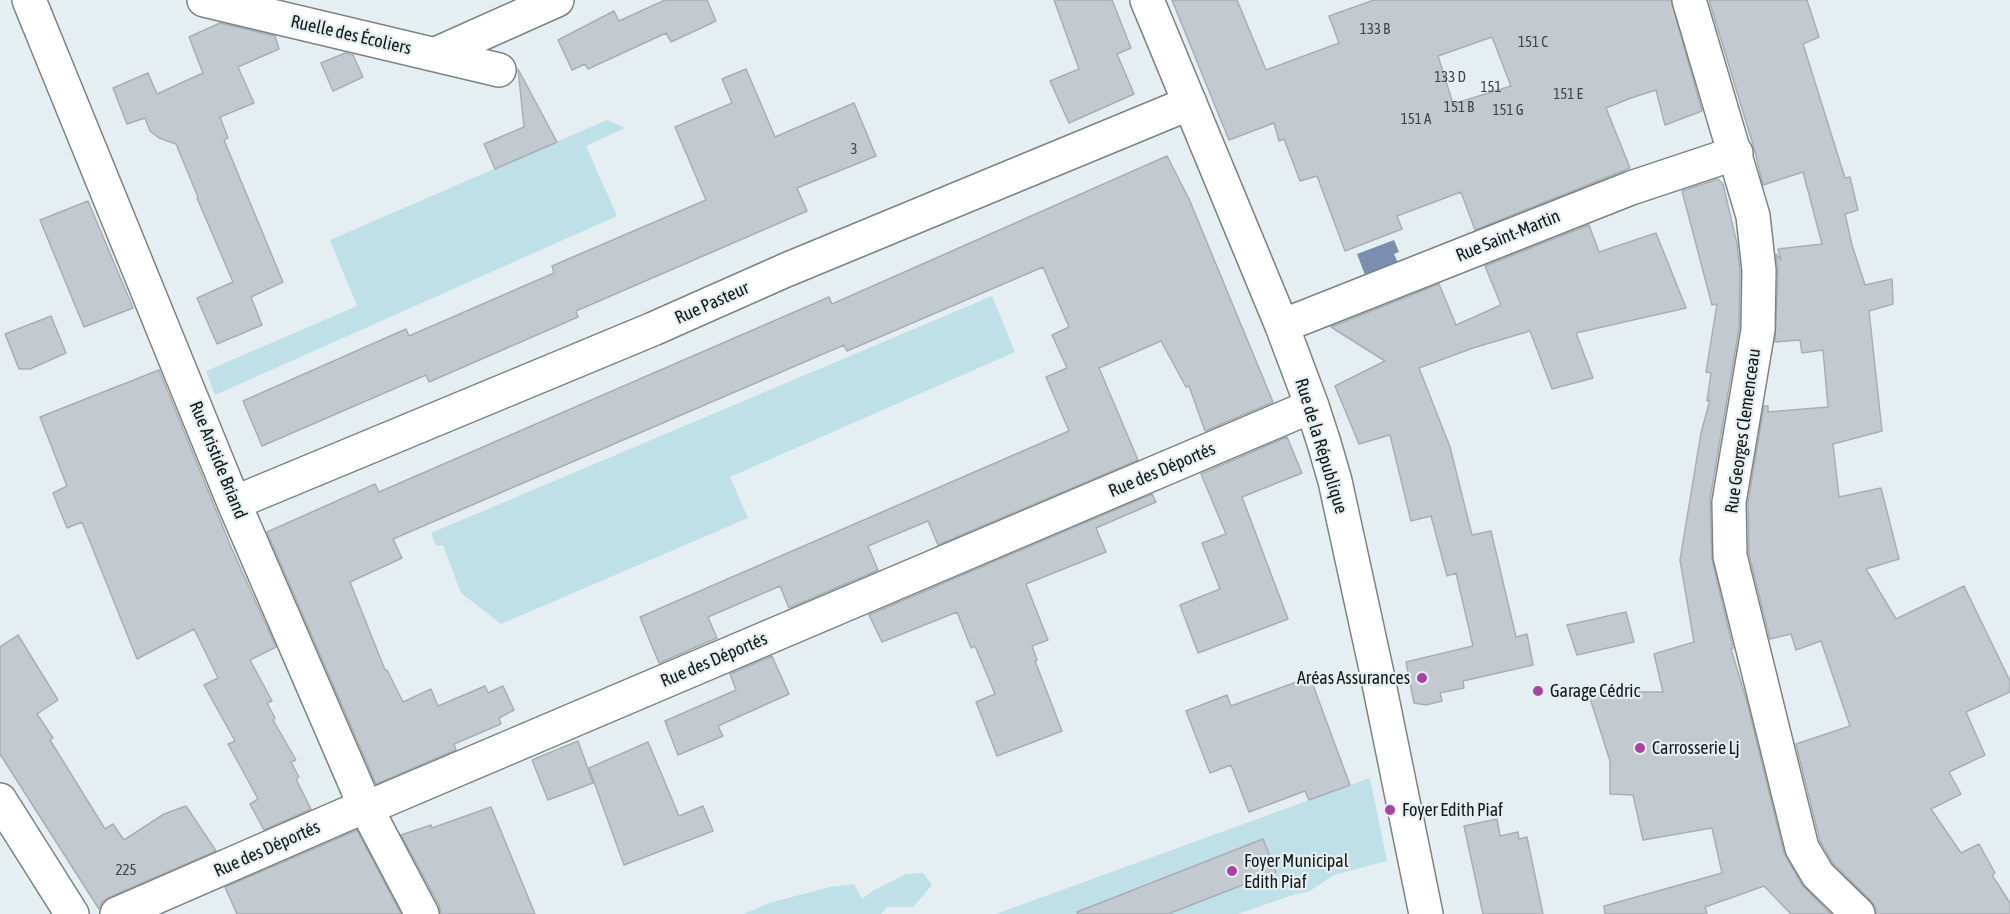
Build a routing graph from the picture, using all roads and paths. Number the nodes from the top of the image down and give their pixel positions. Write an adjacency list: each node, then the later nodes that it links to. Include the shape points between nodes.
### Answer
1 (29, 0): 12 (street, Rue Aristide Briand)
2 (204, 0): 6 (street, Ruelle des Écoliers)
3 (557, 0): 6 (street)
4 (1147, 0): 8 (street, Rue de la République)
5 (1689, 0): 9 (street, Rue Georges Clemenceau)
6 (436, 54): 7 (street, Ruelle des Écoliers)
7 (499, 70)
8 (1190, 103): 10 (street, Rue de la République); 12 (street, Rue Pasteur)
9 (1736, 153): 10 (street, Rue Saint-Martin, via 1631,188); 19 (street, Rue Georges Clemenceau, via 1753,216 1759,270 1758,330 1730,502 1730,556 1802,848 1818,874)
10 (1282, 326): 11 (street, Rue de la République)
11 (1312, 406): 14 (street, Rue des Déportés); 18 (street, Rue de la République, via 1335,481)
12 (234, 503): 14 (street, Rue Aristide Briand)
13 (0, 800): 15 (street)
14 (365, 806): 16 (street, Rue des Déportés); 17 (street, Rue Aristide Briand)
15 (72, 914)
16 (117, 914)
17 (422, 914)
18 (1426, 914)
19 (1858, 914)

